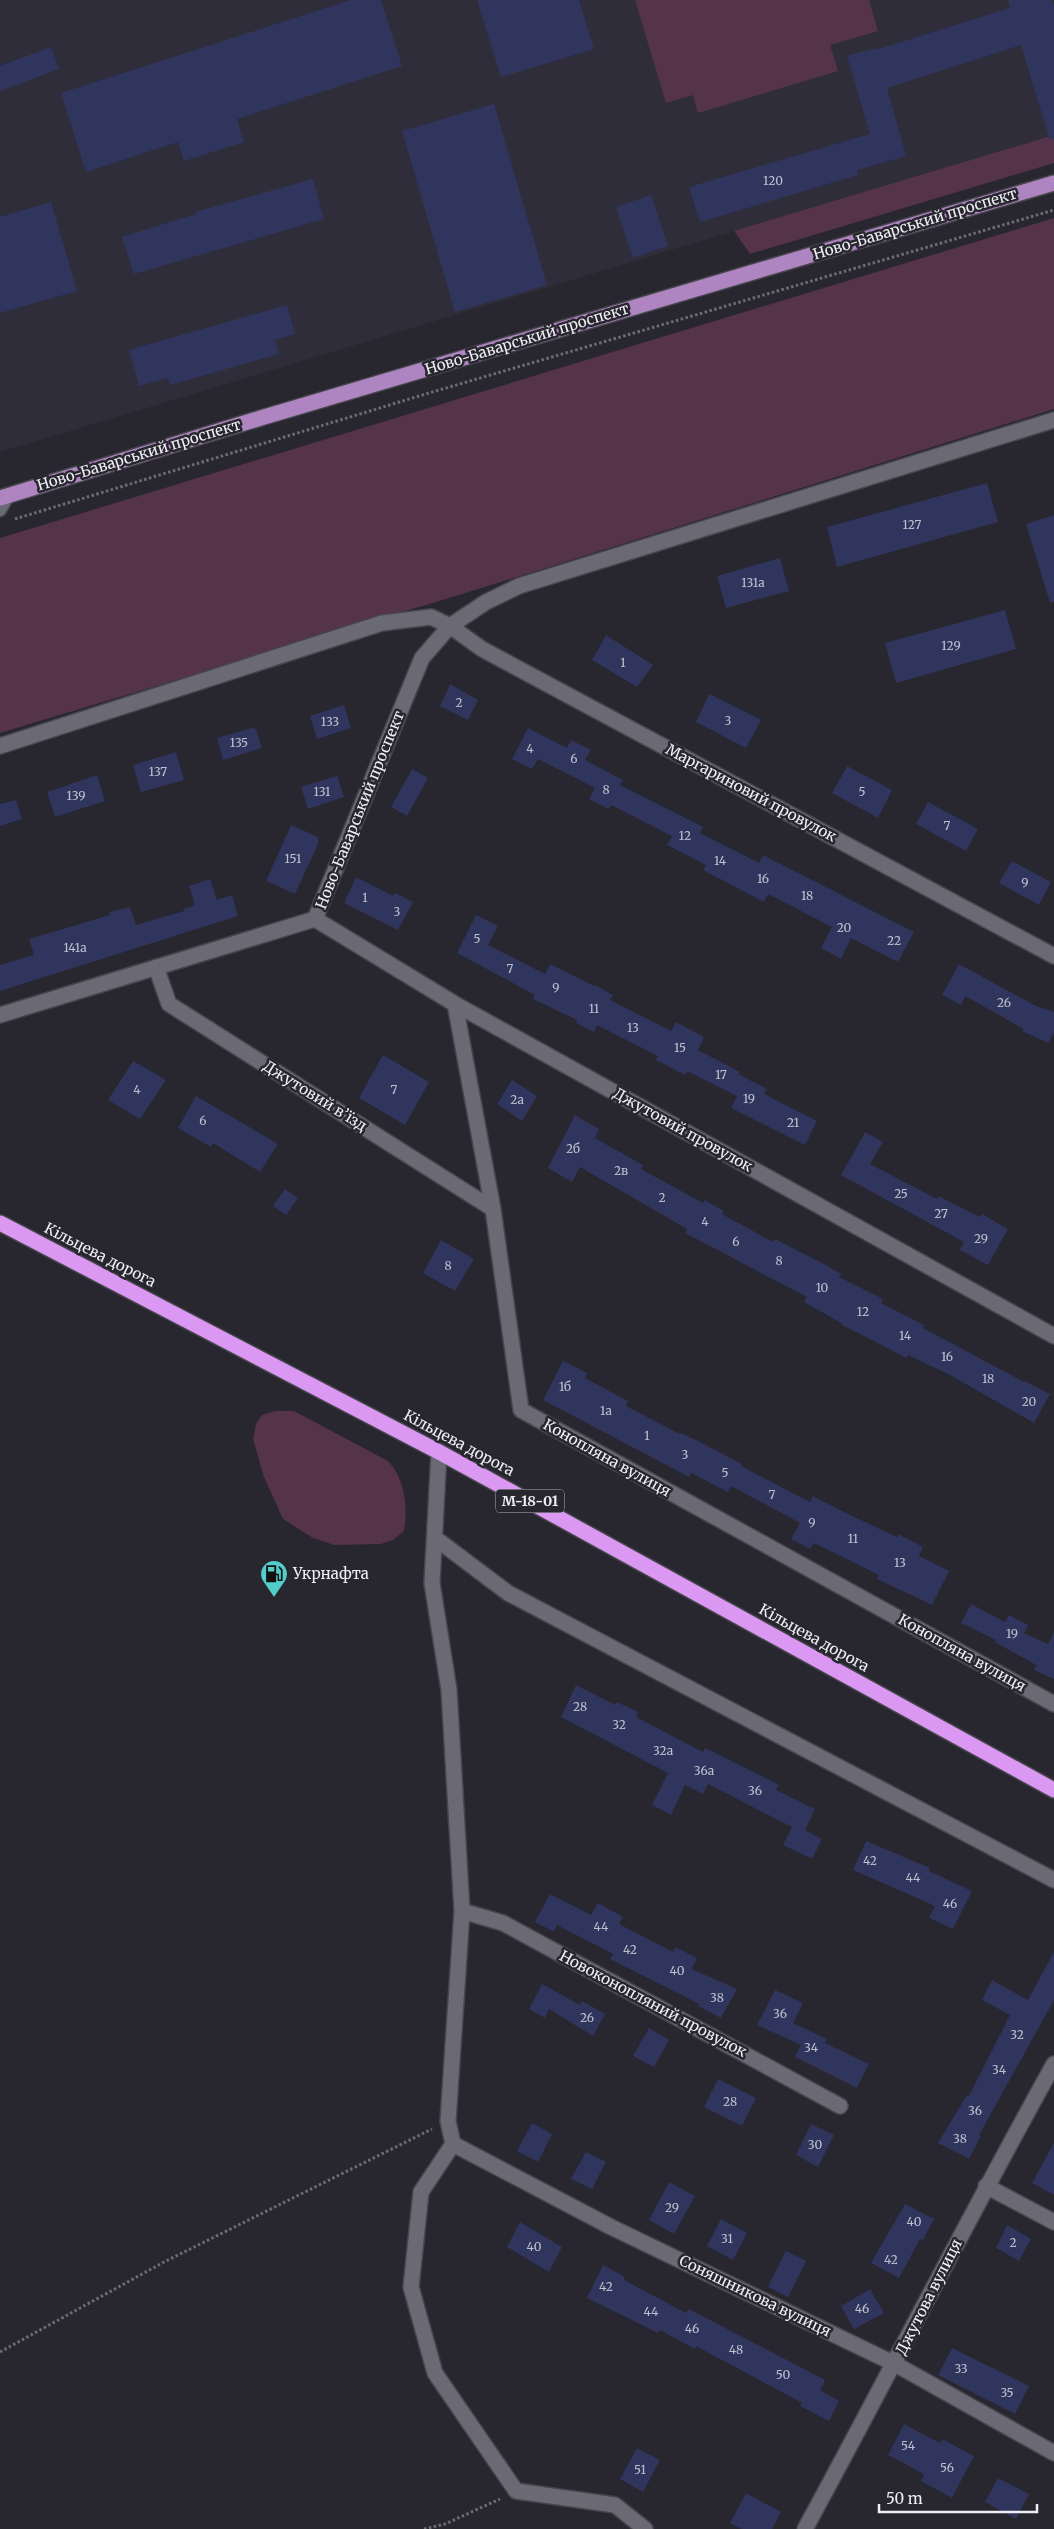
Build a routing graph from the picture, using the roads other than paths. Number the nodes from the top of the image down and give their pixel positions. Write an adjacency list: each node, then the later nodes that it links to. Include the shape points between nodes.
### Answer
1 (1054, 183): 3 (main road, Ново-Баварський проспект)
2 (1054, 420): 5 (street, Ново-Баварський проспект, via 519,586 486,602)
3 (4, 497): 4 (lane)
4 (0, 510)
5 (450, 626): 6 (street, via 431,617 382,623); 7 (street, Ново-Баварський проспект, via 422,658); 8 (street, Маргариновий провулок, via 482,648)
6 (0, 746)
7 (315, 919): 9 (street, Ново-Баварський проспект); 10 (street, Джутовий провулок)
8 (1054, 956)
9 (156, 968): 11 (street, Ново-Баварський проспект); 12 (street, Джутовий в’їзд, via 168,1004)
10 (454, 1004): 12 (street, Конопляна вулиця); 14 (street, Джутовий провулок)
11 (0, 1015)
12 (493, 1210): 17 (street, Конопляна вулиця, via 521,1410)
13 (0, 1223): 15 (highway, Кільцева дорога / М-18-01)
14 (1054, 1336)
15 (439, 1452): 16 (street); 18 (highway, Кільцева дорога / М-18-01)
16 (435, 1538): 19 (street, via 508,1593); 20 (street, via 432,1583 449,1690)
17 (1054, 1704)
18 (1054, 1790)
19 (1054, 1880)
20 (462, 1911): 22 (street, Новоконопляний провулок, via 503,1923); 23 (street, via 448,2121)
21 (1054, 2064): 24 (street, Джутова вулиця)
22 (840, 2106)
23 (453, 2144): 26 (street, Соняшникова вулиця, via 611,2227); 28 (street, via 421,2192 411,2287 436,2373 516,2491 615,2505)
24 (986, 2186): 25 (street); 26 (street, Джутова вулиця)
25 (1054, 2222)
26 (895, 2364): 27 (street, Соняшникова вулиця); 29 (street, Джутова вулиця)
27 (1054, 2453)
28 (645, 2529)
29 (804, 2529)

